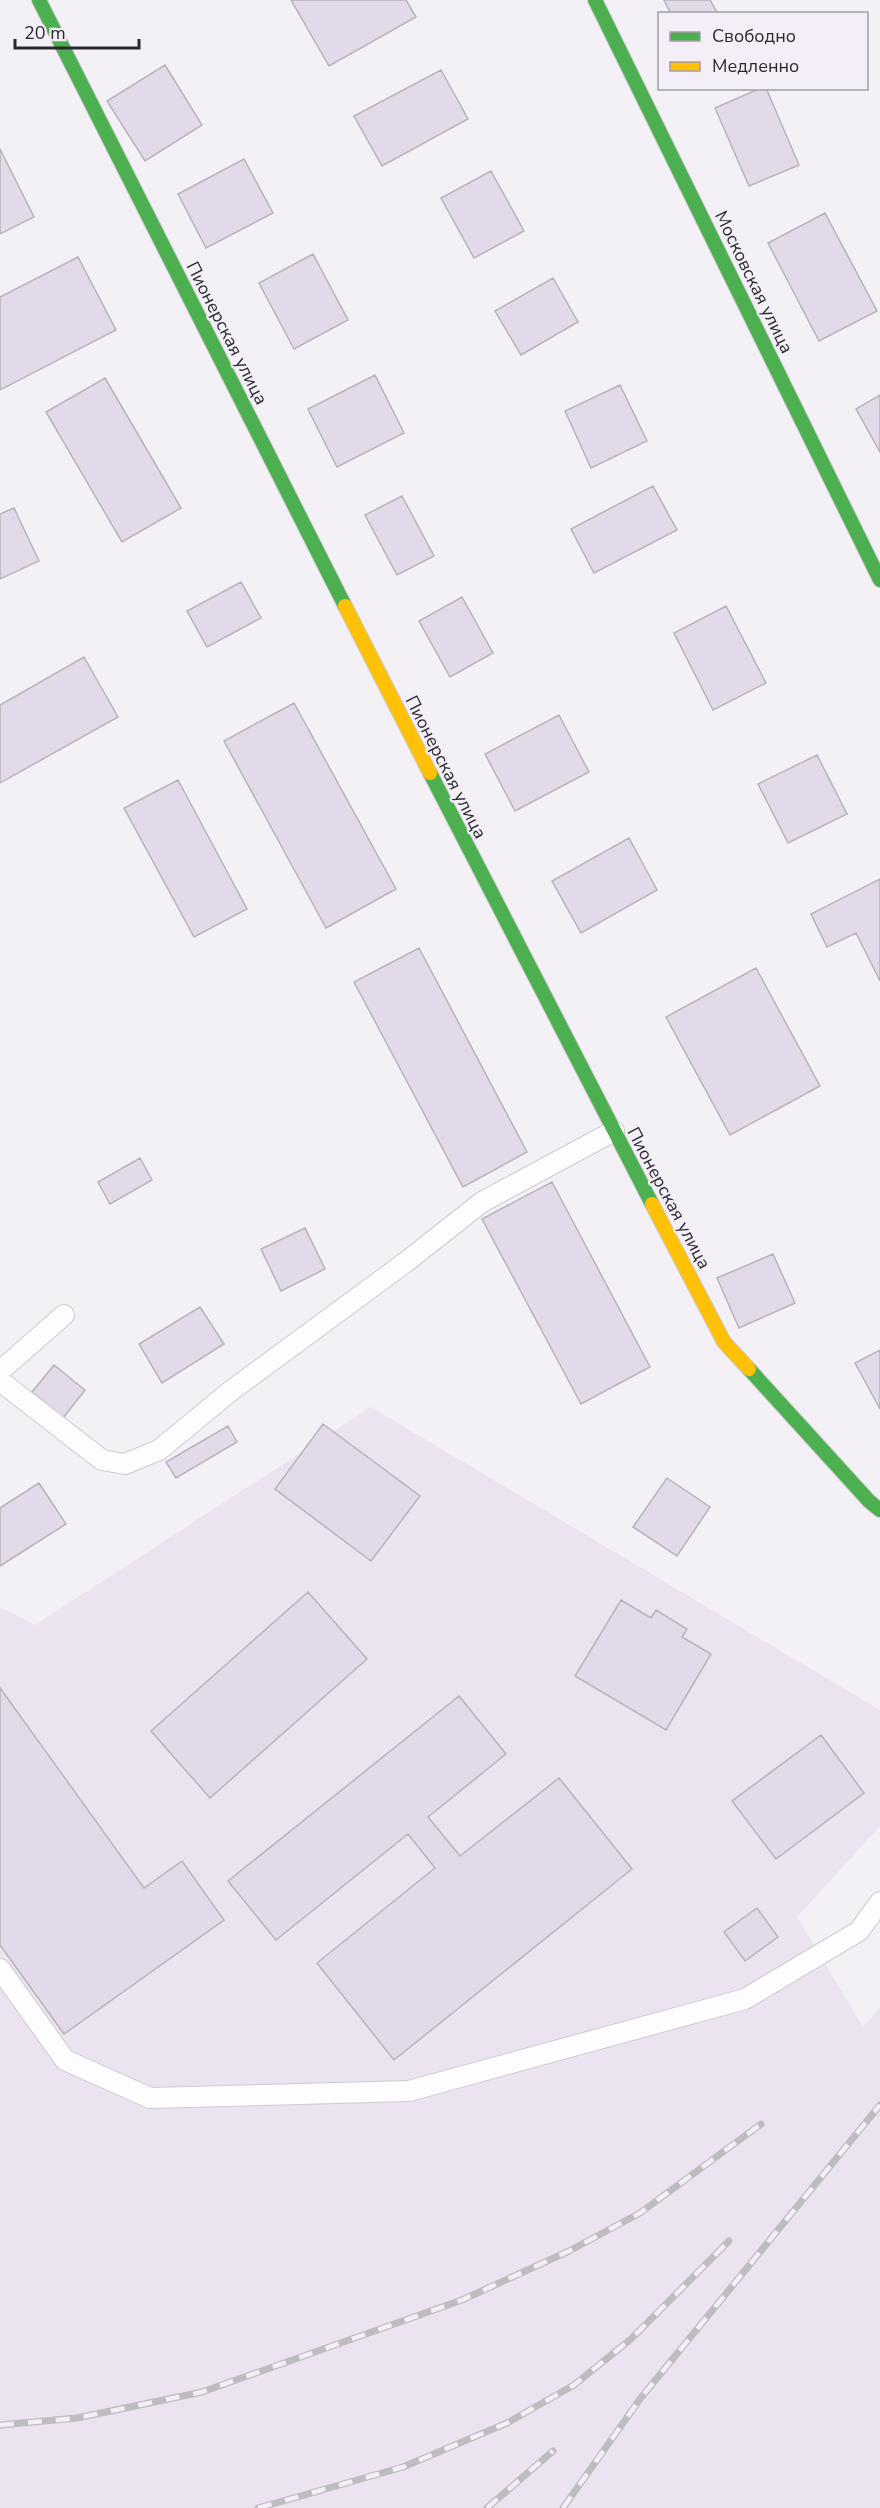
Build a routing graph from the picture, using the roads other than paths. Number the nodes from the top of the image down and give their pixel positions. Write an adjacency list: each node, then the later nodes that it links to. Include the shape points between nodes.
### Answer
1 (39, 0): 4 (street, Пионерская улица)
2 (595, 0): 3 (street, Московская улица)
3 (880, 580)
4 (614, 1131): 7 (lane, via 482,1202 232,1390 159,1450 125,1464 102,1460); 8 (street, Пионерская улица, via 724,1342)
5 (64, 1314): 6 (lane)
6 (0, 1371)
7 (0, 1382)
8 (880, 1510)
9 (880, 1902): 10 (lane, via 859,1932 745,1999 409,2091 150,2098 64,2060)
10 (0, 1969)

